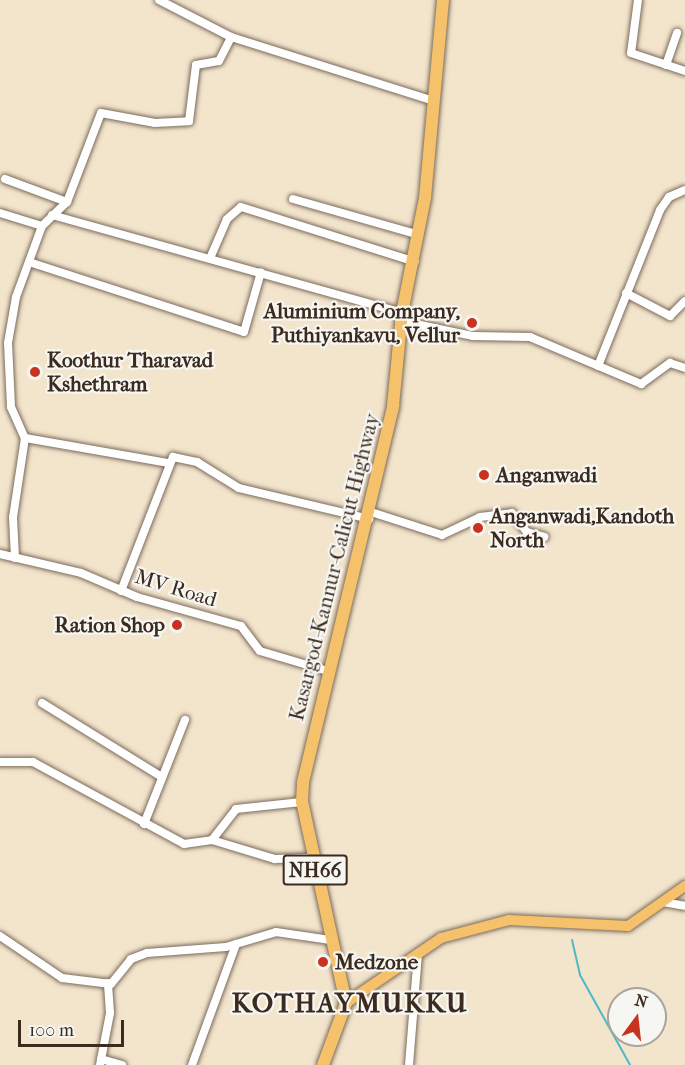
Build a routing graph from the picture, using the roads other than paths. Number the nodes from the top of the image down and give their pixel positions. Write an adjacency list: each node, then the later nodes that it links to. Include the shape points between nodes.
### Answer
1 (159, 0): 5 (street)
2 (443, 0): 8 (highway, Kasargod-Kannur-Calicut Highway / NH66)
3 (638, 0): 6 (street, via 631,53)
4 (677, 33): 6 (street)
5 (231, 37): 8 (street); 12 (street, via 219,61 196,64 189,121 155,123 101,113)
6 (666, 65): 7 (street)
7 (685, 72)
8 (435, 102): 16 (highway, Kasargod-Kannur-Calicut Highway / NH66)
9 (5, 179): 12 (street)
10 (685, 190): 21 (street, via 669,197 660,210)
11 (293, 199): 16 (street)
12 (67, 202): 14 (street)
13 (0, 213): 15 (street)
14 (52, 215): 15 (street); 17 (street)
15 (42, 226): 18 (street)
16 (419, 235): 19 (highway, Kasargod-Kannur-Calicut Highway / NH66)
17 (211, 256): 19 (street, via 227,219 241,207); 20 (street)
18 (29, 262): 20 (street, via 244,332); 26 (street, via 8,343 11,407)
19 (415, 262): 23 (highway, Kasargod-Kannur-Calicut Highway / NH66)
20 (261, 272): 23 (street)
21 (626, 293): 22 (street, via 670,316); 24 (street)
22 (685, 301)
23 (402, 317): 24 (street, via 473,336 530,338); 28 (highway, Kasargod-Kannur-Calicut Highway / NH66, via 393,406)
24 (598, 366): 25 (street, via 641,384 669,363)
25 (685, 368)
26 (25, 438): 27 (street); 31 (street, via 14,517)
27 (168, 463): 28 (street, via 173,457 197,462 239,488); 32 (street, via 150,528)
28 (370, 515): 29 (street, via 442,535 480,517 512,513 527,532); 33 (highway, Kasargod-Kannur-Calicut Highway / NH66)
29 (544, 537)
30 (0, 554): 31 (street, MV Road)
31 (15, 558): 32 (street, MV Road, via 81,573)
32 (121, 591): 33 (street, MV Road, via 241,626 260,651)
33 (331, 672): 38 (highway, Kasargod-Kannur-Calicut Highway / NH66, via 307,757)
34 (42, 703): 37 (street)
35 (185, 720): 37 (street)
36 (0, 762): 39 (street, via 33,762)
37 (162, 777): 39 (street)
38 (302, 802): 40 (street, via 236,809); 41 (highway, Kasargod-Kannur-Calicut Highway / NH66)
39 (144, 824): 40 (street, via 184,844)
40 (212, 840): 41 (street, via 274,859)
41 (313, 858): 46 (highway, Kasargod-Kannur-Calicut Highway / NH66)
42 (685, 886): 43 (main road)
43 (663, 902): 44 (street); 48 (main road, via 628,927 509,920 441,938)
44 (685, 906)
45 (0, 936): 49 (street, via 62,978)
46 (330, 940): 47 (street, via 276,932); 50 (highway, Kasargod-Kannur-Calicut Highway / NH66)
47 (236, 944): 49 (street, via 147,953); 53 (street)
48 (418, 953): 50 (main road); 55 (street)
49 (108, 983): 51 (street, via 110,1013)
50 (346, 1003): 54 (highway)
51 (100, 1062): 52 (street)
52 (122, 1065)
53 (192, 1065)
54 (323, 1065)
55 (409, 1065)

